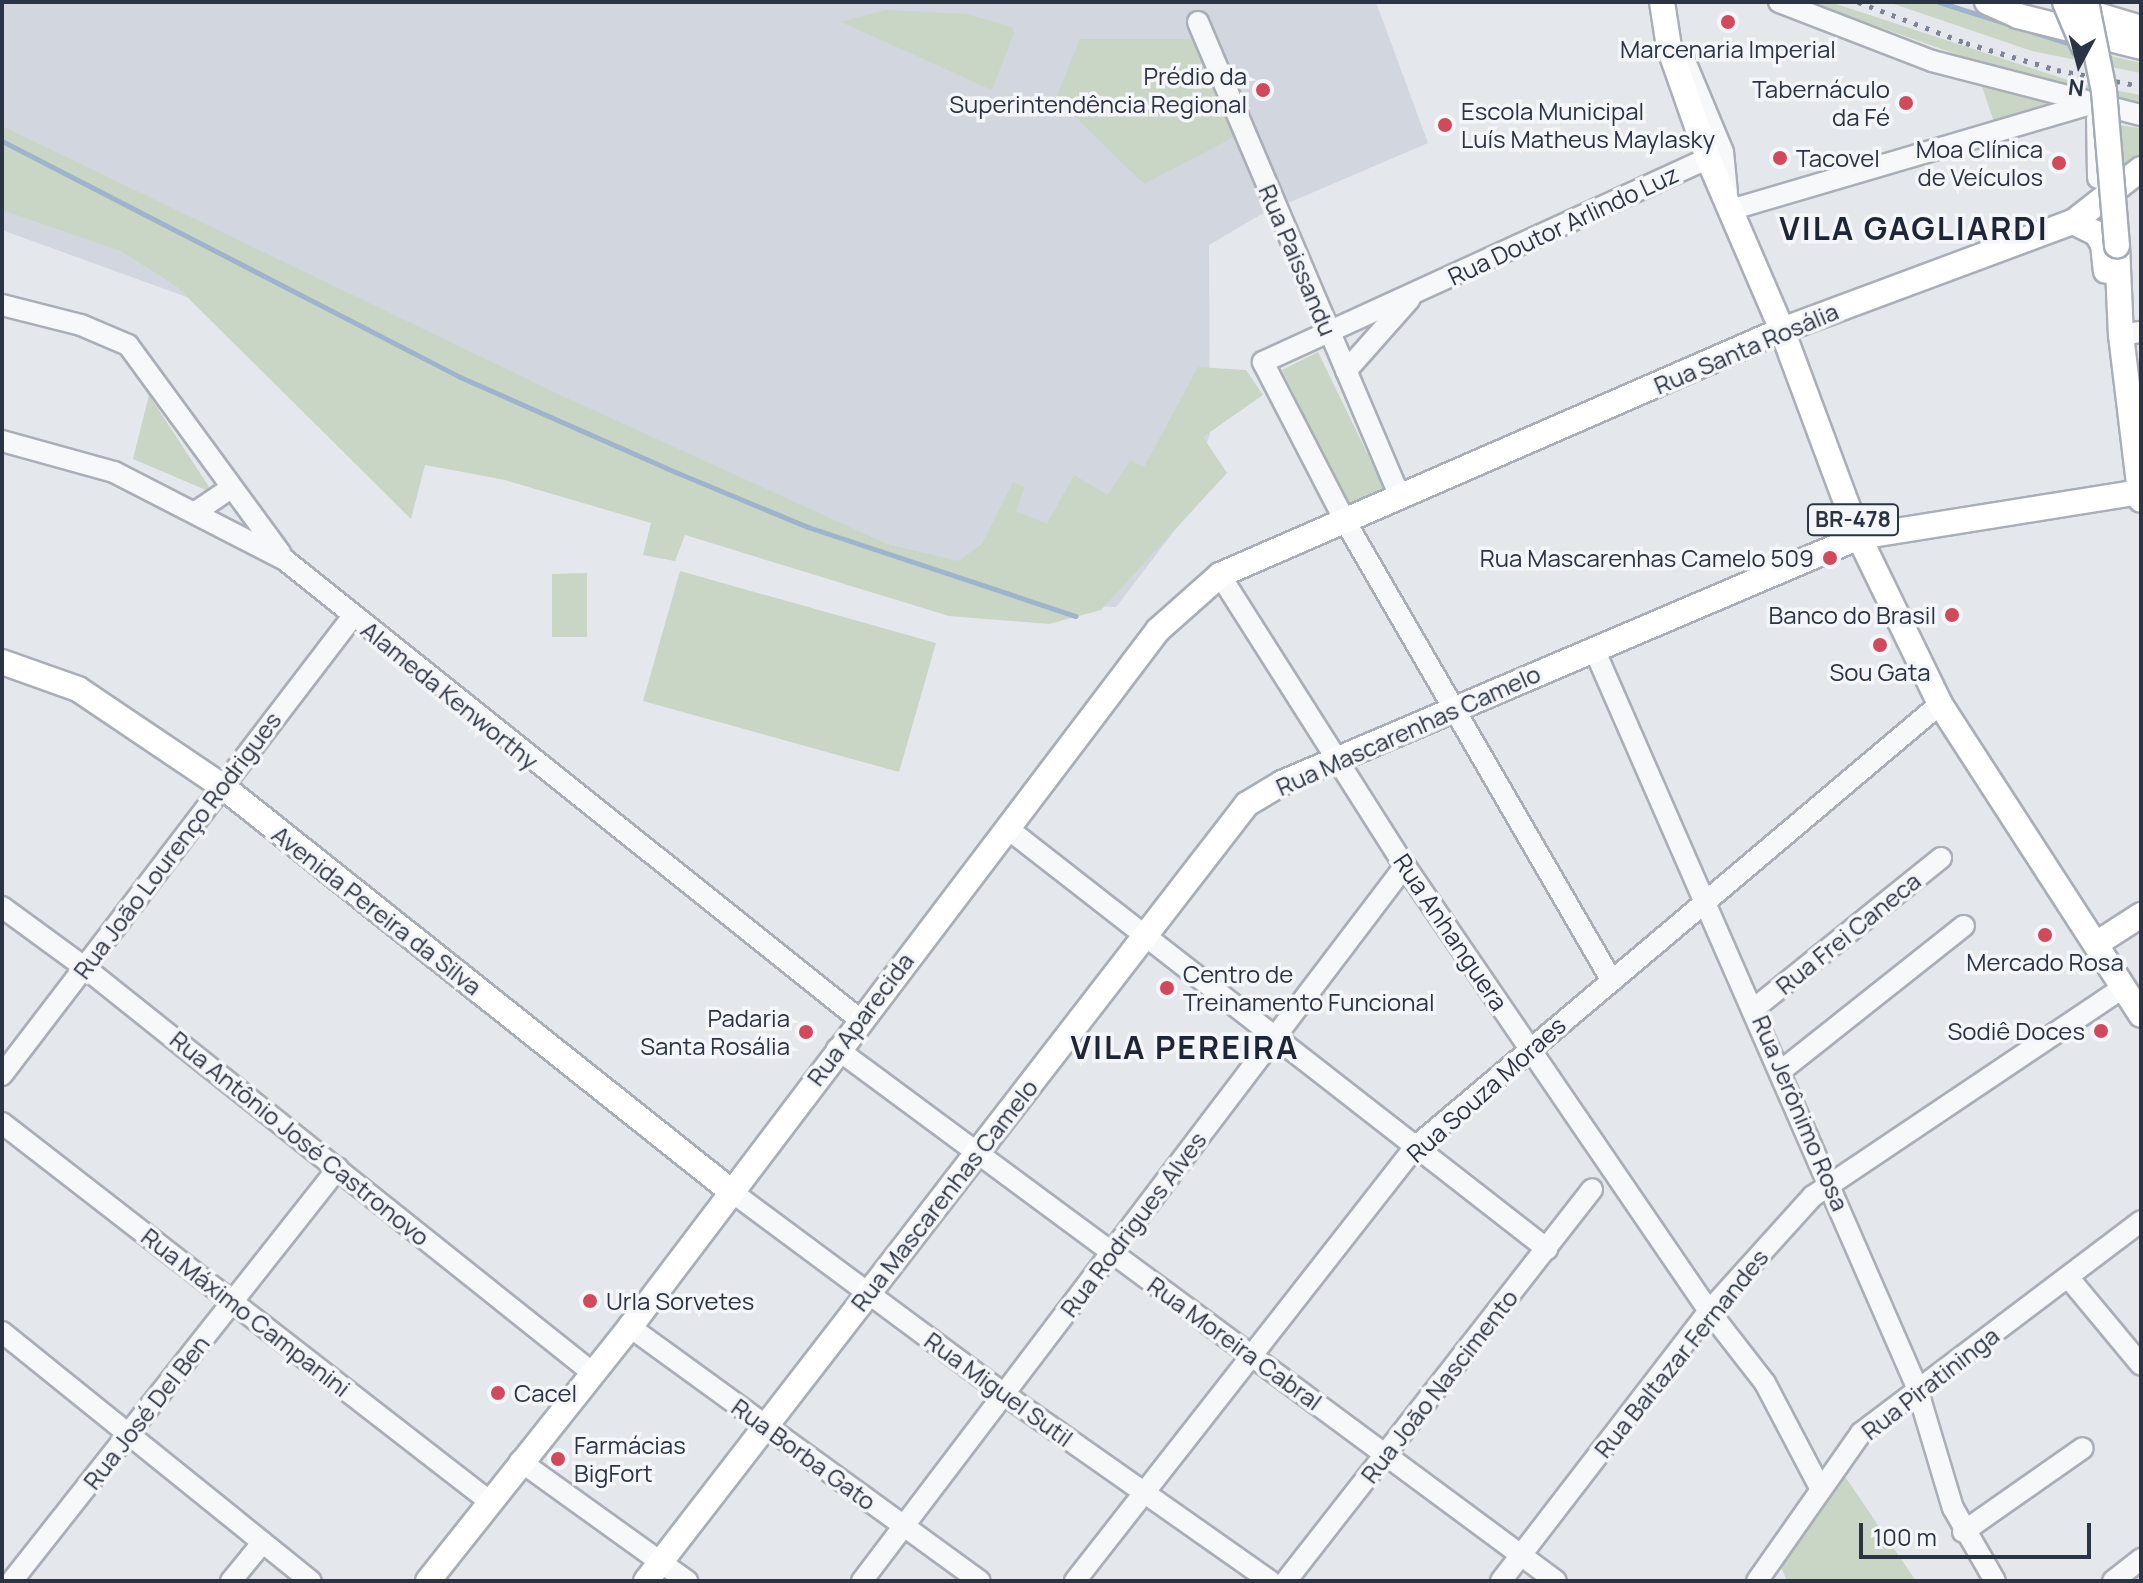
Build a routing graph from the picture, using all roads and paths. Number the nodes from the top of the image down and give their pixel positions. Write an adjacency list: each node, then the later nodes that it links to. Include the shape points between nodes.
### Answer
1 (1652, 2): 11 (street)
2 (1662, 2): 16 (main road, BR-478, via 1669,47)
3 (1675, 2): 19 (street, BR-478, via 1683,55 1723,152)
4 (1779, 2): 14 (street, via 1932,61)
5 (1987, 2): 12 (main road, via 2018,16)
6 (2057, 2): 10 (main road)
7 (2065, 2): 13 (main road, bridge)
8 (2086, 2): 13 (main road, bridge)
9 (1198, 22): 25 (street, Rua Paissandu)
10 (2141, 28)
11 (1659, 37)
12 (2141, 47)
13 (2099, 100): 14 (street); 15 (street); 18 (street); 23 (main road, bridge)
14 (2068, 104): 19 (street)
15 (2141, 115)
16 (1708, 158): 19 (main road, BR-478); 21 (street, Rua Doutor Arlindo Luz)
17 (2141, 169): 20 (main road, Rua Santa Rosália)
18 (2098, 178)
19 (1729, 207): 24 (main road, BR-478)
20 (2073, 222): 23 (main road, via 2096,233 2103,244 2110,307); 24 (main road, Rua Santa Rosália)
21 (1417, 291): 25 (street, Rua Doutor Arlindo Luz); 26 (street, Rua Doutor Arlindo Luz)
22 (2, 305): 28 (street, via 81,325 128,345)
23 (2128, 327): 29 (main road)
24 (1782, 330): 30 (main road, Rua Santa Rosália); 34 (main road, BR-478)
25 (1329, 332): 26 (street, Rua Paissandu); 33 (street, Rua Doutor Arlindo Luz, via 1263,362)
26 (1346, 371): 30 (street, Rua Paissandu)
27 (2, 441): 32 (street, Alameda Kenworthy, via 114,472)
28 (231, 488): 32 (street); 35 (street)
29 (2140, 492): 31 (main road); 34 (main road, Rua Mascarenhas Camelo)
30 (1400, 497): 33 (main road, Rua Santa Rosália)
31 (2141, 500)
32 (197, 511): 35 (street, Alameda Kenworthy)
33 (1345, 521): 36 (main road, Rua Aparecida); 41 (street)
34 (1859, 537): 38 (main road, Rua Mascarenhas Camelo); 40 (main road, BR-478)
35 (285, 560): 37 (street, Alameda Kenworthy)
36 (1220, 575): 42 (street, Rua Anhanguera); 44 (main road, Rua Aparecida, via 1158,630)
37 (353, 616): 43 (street, Rua João Lourenço Rodrigues); 58 (street, Alameda Kenworthy)
38 (1594, 649): 41 (main road, Rua Mascarenhas Camelo); 47 (street, Rua Jerônimo Rosa)
39 (2, 662): 43 (main road, Avenida Pereira da Silva, via 78,689)
40 (1940, 704): 47 (street, Rua Souza Moraes); 52 (main road, BR-478)
41 (1454, 709): 42 (main road, Rua Mascarenhas Camelo); 54 (street)
42 (1340, 758): 46 (street, Rua Anhanguera); 51 (main road, Rua Mascarenhas Camelo, via 1247,804)
43 (222, 786): 53 (street, Rua João Lourenço Rodrigues); 70 (main road, Avenida Pereira da Silva)
44 (1007, 828): 51 (street); 58 (main road, Rua Aparecida)
45 (1941, 858): 56 (street, Rua Frei Caneca)
46 (1405, 866): 59 (street, Rua Rodrigues Alves); 60 (street, Rua Anhanguera)
47 (1707, 898): 54 (street, Rua Souza Moraes); 56 (street, Rua Jerônimo Rosa)
48 (2, 907): 53 (street, Rua Antônio José Castronovo)
49 (2141, 915): 52 (main road)
50 (1964, 926): 62 (street)
51 (1144, 935): 59 (street); 66 (main road, Rua Mascarenhas Camelo)
52 (2096, 944): 55 (main road, BR-478)
53 (84, 967): 63 (street, Rua João Lourenço Rodrigues); 67 (street, Rua Antônio José Castronovo)
54 (1612, 981): 60 (street, Rua Souza Moraes)
55 (2132, 982): 57 (main road, BR-478); 68 (street, Rua Baltazar Fernandes)
56 (1755, 1008): 62 (street, Rua Jerônimo Rosa)
57 (2141, 1015)
58 (859, 1019): 61 (main road, Rua Aparecida)
59 (1275, 1037): 65 (street); 73 (street, Rua Rodrigues Alves)
60 (1529, 1048): 65 (street, Rua Souza Moraes); 77 (street, Rua Anhanguera)
61 (837, 1049): 66 (street, Rua Moreira Cabral); 70 (main road, Rua Aparecida)
62 (1782, 1070): 68 (street, Rua Jerônimo Rosa)
63 (2, 1075)
64 (2, 1123): 76 (street, Rua Máximo Campanini)
65 (1415, 1147): 72 (street); 80 (street, Rua Souza Moraes)
66 (976, 1152): 73 (street, Rua Moreira Cabral); 75 (main road, Rua Mascarenhas Camelo)
67 (338, 1168): 76 (street, Rua José Del Ben); 82 (street, Rua Antônio José Castronovo)
68 (1831, 1182): 77 (street, Rua Baltazar Fernandes); 83 (street, Rua Jerônimo Rosa)
69 (1592, 1190): 72 (street, Rua João Nascimento)
70 (732, 1192): 75 (street, Rua Miguel Sutil); 78 (main road, Rua Aparecida)
71 (2141, 1221): 74 (street, Rua Piratininga)
72 (1547, 1249): 88 (street, Rua João Nascimento)
73 (1111, 1252): 80 (street, Rua Moreira Cabral); 84 (street, Rua Rodrigues Alves)
74 (2068, 1277): 81 (street); 83 (street, Rua Piratininga)
75 (868, 1293): 84 (street, Rua Miguel Sutil); 85 (main road, Rua Mascarenhas Camelo)
76 (233, 1302): 86 (street, Rua José Del Ben); 92 (street, Rua Máximo Campanini)
77 (1709, 1311): 90 (street, Rua Anhanguera, via 1765,1383); 96 (street, Rua Baltazar Fernandes)
78 (630, 1327): 82 (main road, Rua Aparecida); 85 (street, Rua Borba Gato)
79 (2, 1333): 86 (street)
80 (1251, 1356): 88 (street, Rua Moreira Cabral); 91 (street, Rua Souza Moraes)
81 (2141, 1365)
82 (594, 1374): 89 (main road, Rua Aparecida)
83 (1918, 1390): 90 (street, Rua Piratininga, via 1861,1433); 94 (street, Rua Jerônimo Rosa)
84 (1004, 1394): 91 (street, Rua Miguel Sutil); 93 (street, Rua Rodrigues Alves)
85 (765, 1426): 93 (street, Rua Borba Gato); 98 (main road, Rua Mascarenhas Camelo)
86 (129, 1434): 95 (street); 99 (street, Rua José Del Ben)
87 (2083, 1448): 94 (street)
88 (1385, 1454): 96 (street, Rua Moreira Cabral); 108 (street, Rua João Nascimento)
89 (520, 1461): 92 (main road, Rua Aparecida); 98 (street)
90 (1819, 1486): 111 (street, Rua Piratininga)
91 (1144, 1493): 106 (street, Rua Souza Moraes); 107 (street, Rua Miguel Sutil)
92 (489, 1501): 102 (main road, Rua Aparecida)
93 (903, 1526): 104 (street, Rua Rodrigues Alves); 105 (street, Rua Borba Gato)
94 (1963, 1532): 112 (street, Rua Jerônimo Rosa)
95 (263, 1542): 100 (street); 101 (street)
96 (1521, 1555): 109 (street, Rua Baltazar Fernandes); 110 (street, Rua Moreira Cabral)
97 (2141, 1559): 113 (street)
98 (653, 1571): 103 (street)
99 (12, 1581)
100 (231, 1581)
101 (311, 1581)
102 (428, 1581)
103 (687, 1581)
104 (862, 1581)
105 (979, 1581)
106 (1075, 1581)
107 (1270, 1581)
108 (1286, 1581)
109 (1501, 1581)
110 (1556, 1581)
111 (1757, 1581)
112 (1995, 1581)
113 (2113, 1581)

